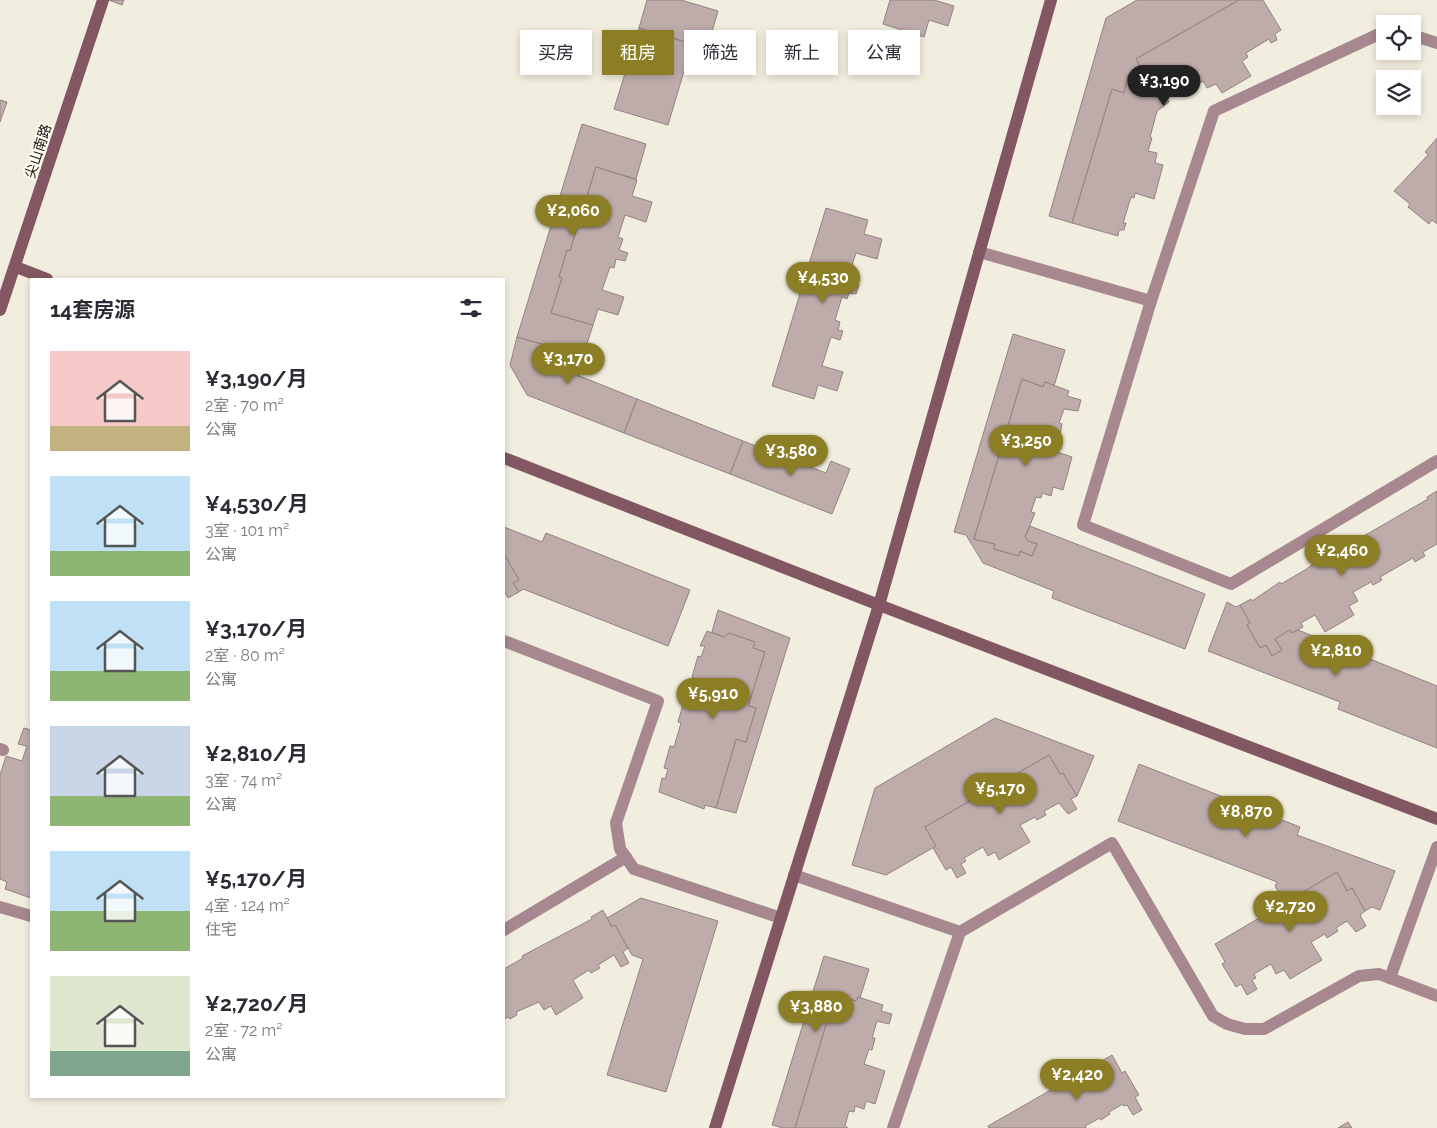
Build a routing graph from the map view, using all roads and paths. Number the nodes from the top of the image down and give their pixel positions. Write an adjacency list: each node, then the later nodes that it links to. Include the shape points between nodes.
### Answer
1 (103, 0): 7 (street, 尖山南路)
2 (1051, 0): 6 (street)
3 (1376, 35): 9 (street, via 1214,111)
4 (1421, 38): 5 (street)
5 (1437, 43)
6 (979, 252): 9 (street); 13 (street)
7 (16, 266): 8 (street); 10 (street, 尖山南路)
8 (45, 278)
9 (1150, 301): 12 (street, via 1083,525 1231,584)
10 (0, 310)
11 (505, 458): 13 (street)
12 (1437, 461)
13 (879, 605): 15 (street); 18 (street)
14 (505, 641): 17 (street, via 658,701 616,823 620,849)
15 (1437, 819)
16 (1437, 847): 24 (street)
17 (626, 857): 21 (street, via 634,869); 22 (street)
18 (794, 875): 21 (street); 23 (street)
19 (0, 907): 20 (street)
20 (30, 916)
21 (781, 918): 26 (street)
22 (505, 929)
23 (960, 932): 24 (street, via 1112,843 1213,1016 1227,1024 1244,1029 1264,1029 1359,976 1379,974); 27 (street)
24 (1390, 978): 25 (street)
25 (1437, 996)
26 (715, 1128)
27 (893, 1128)

